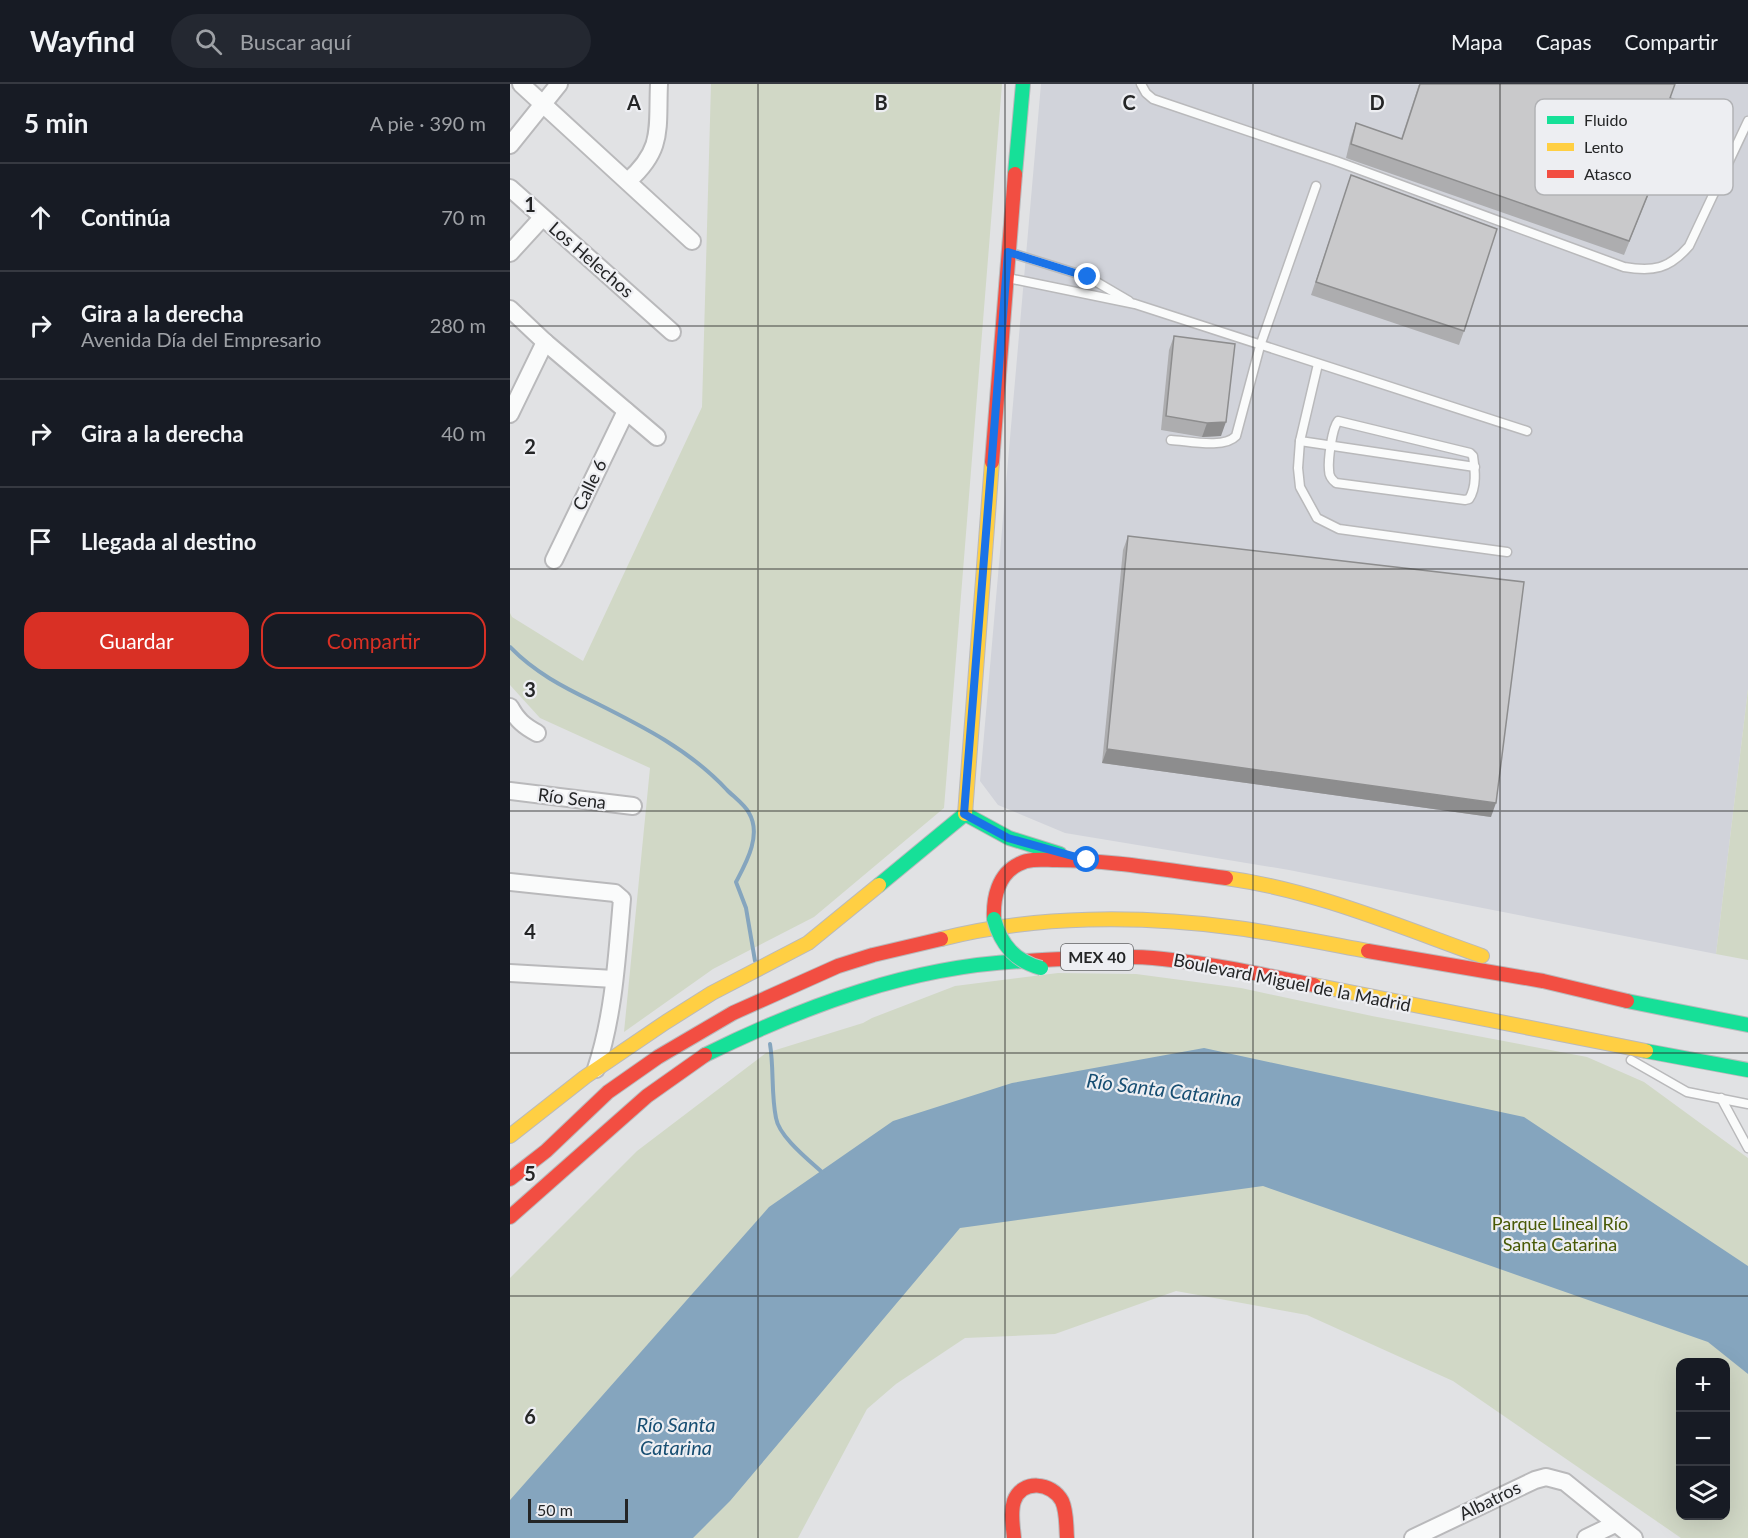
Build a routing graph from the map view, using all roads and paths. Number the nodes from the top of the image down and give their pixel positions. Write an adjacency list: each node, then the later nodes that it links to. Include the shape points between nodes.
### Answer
1 (521, 84): 6 (street)
2 (560, 84): 6 (street)
3 (659, 84): 10 (street, via 655,145 643,168)
4 (1023, 84): 16 (main road)
5 (1141, 84): 13 (lane, via 1153,99 1336,161 1624,267 1658,269 1680,257)
6 (544, 105): 8 (street); 10 (street)
7 (1748, 121): 9 (lane)
8 (510, 145)
9 (1733, 153)
10 (628, 181): 15 (street)
11 (1316, 186): 23 (lane)
12 (510, 188): 14 (street, Los Helechos)
13 (1713, 195)
14 (542, 218): 17 (street); 21 (street, Los Helechos)
15 (692, 241)
16 (1008, 252): 18 (main road); 19 (lane, via 1088,277)
17 (510, 254)
18 (1006, 278): 19 (lane); 39 (main road)
19 (1135, 304): 23 (lane)
20 (510, 309): 22 (street)
21 (672, 332)
22 (546, 342): 25 (street); 26 (street)
23 (1260, 346): 24 (lane); 29 (lane, via 1236,436 1231,442)
24 (1318, 364): 27 (lane); 30 (lane)
25 (626, 411): 28 (street); 34 (street, Calle 6)
26 (510, 414)
27 (1527, 431)
28 (657, 437)
29 (1171, 440)
30 (1300, 441): 31 (lane); 33 (lane, via 1300,487 1317,518 1339,529)
31 (1332, 447): 32 (lane); 32 (lane, via 1335,425 1344,421 1470,453); 32 (lane, via 1330,479 1347,486 1465,500 1472,495)
32 (1475, 467)
33 (1507, 552)
34 (554, 560)
35 (510, 707): 36 (street, via 523,725)
36 (537, 733)
37 (510, 791): 38 (street, Río Sena)
38 (633, 806)
39 (964, 814): 40 (main road, via 1008,838); 50 (main road, via 808,943 712,993)
40 (1087, 860): 42 (main road, bridge, via 1031,860 1011,868 995,893 993,915 1001,941 1029,965); 45 (main road, via 1233,879 1299,892 1507,964)
41 (510, 882): 44 (street, via 615,893 622,899)
42 (1104, 971)
43 (511, 974): 44 (street)
44 (614, 979): 50 (street)
45 (1543, 981): 48 (main road, MEX 40); 56 (main road, MEX 40, via 1238,928 1177,922 1105,920 959,934 838,966 733,1013 608,1092 546,1151)
46 (1461, 1015): 47 (main road); 49 (main road, Boulevard Miguel de la Madrid / MEX 40); 58 (main road, Boulevard Miguel de la Madrid / MEX 40, via 1227,968 1162,959 1060,957 941,970 803,1010 706,1055 647,1096)
47 (1427, 1022)
48 (1748, 1025)
49 (1600, 1042): 51 (main road, Boulevard Miguel de la Madrid / MEX 40); 52 (lane, via 1687,1092)
50 (598, 1063): 54 (street)
51 (1748, 1070)
52 (1721, 1098): 53 (lane); 55 (lane)
53 (1748, 1104)
54 (510, 1134)
55 (1748, 1148)
56 (517, 1169): 57 (main road, MEX 40)
57 (510, 1179)
58 (510, 1216)
59 (1615, 1524): 62 (street, Albatros, via 1564,1482 1546,1477); 63 (street); 64 (street)
60 (1014, 1538): 61 (main road, via 1014,1498 1023,1489 1037,1484 1050,1488 1059,1497)
61 (1067, 1538)
62 (1413, 1538)
63 (1586, 1538)
64 (1634, 1538)

